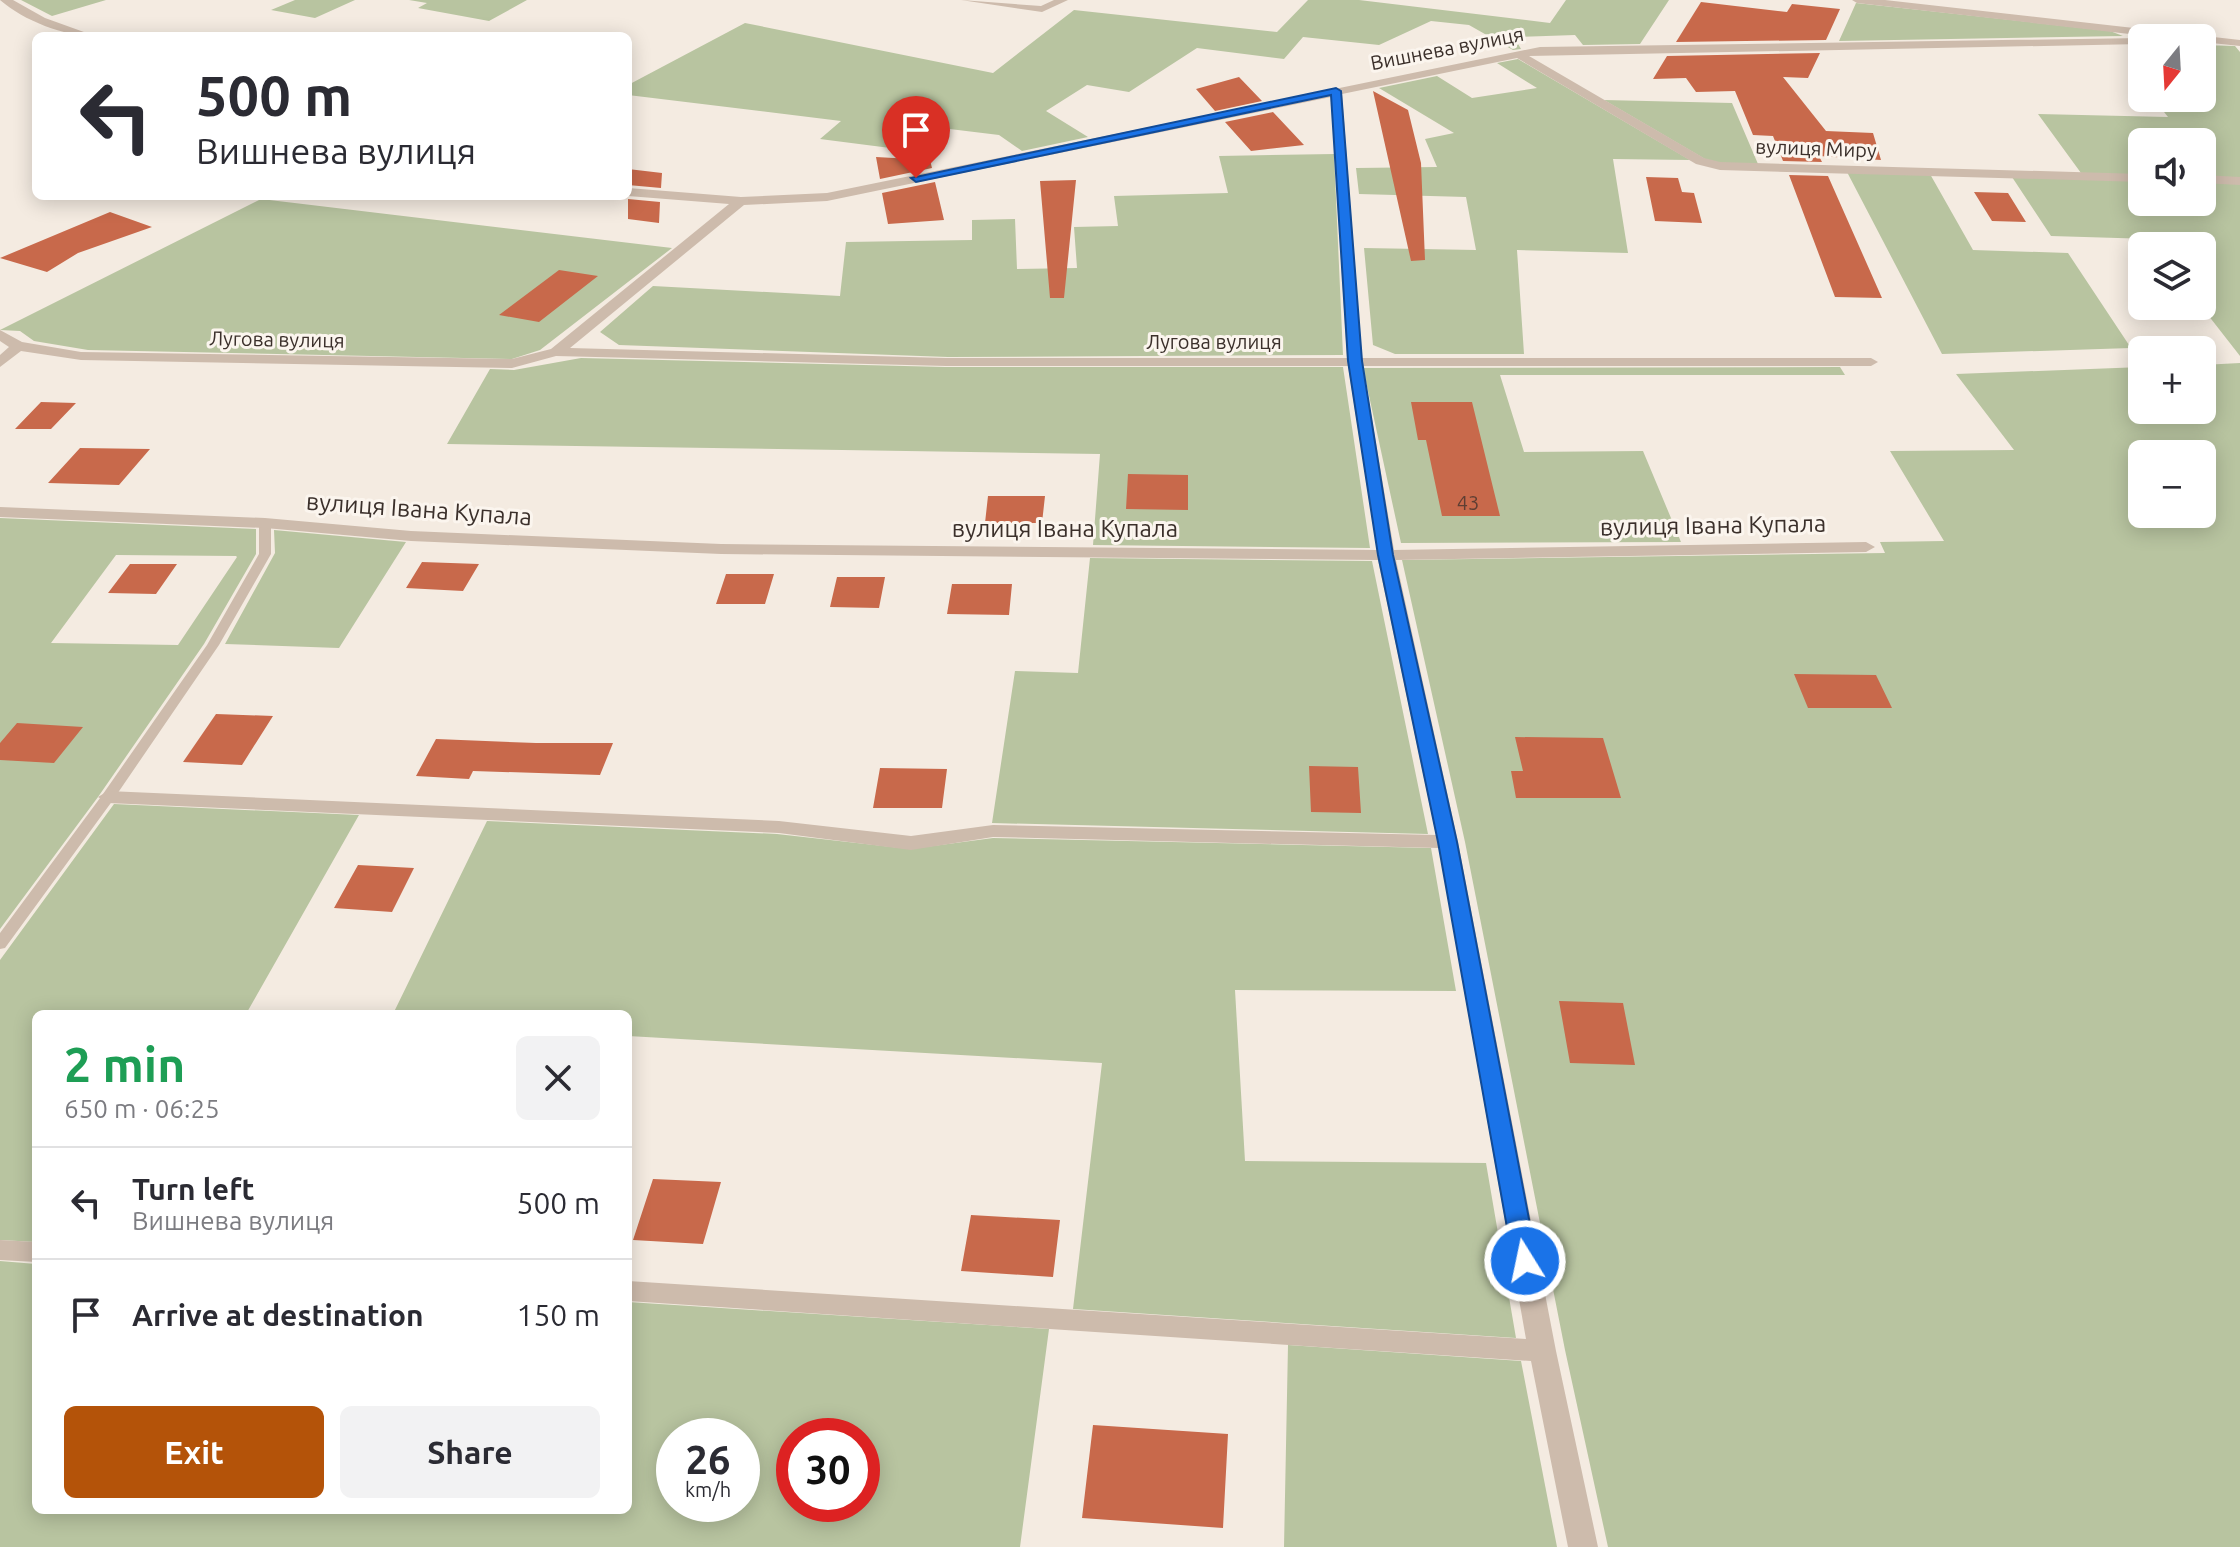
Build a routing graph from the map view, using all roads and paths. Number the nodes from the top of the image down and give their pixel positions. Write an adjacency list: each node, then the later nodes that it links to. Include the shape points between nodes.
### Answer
1 (5, 0): 6 (street)
2 (966, 0): 3 (street, via 1042,9)
3 (1063, 0)
4 (1857, 0): 5 (street)
5 (2128, 31)
6 (78, 32)
7 (2128, 41): 10 (street, Вишнева вулиця)
8 (2216, 41): 9 (street)
9 (2240, 43)
10 (1518, 54): 11 (street, Вишнева вулиця); 12 (street, вулиця Миру, via 1700,161 1720,166)
11 (1336, 91): 16 (street, Вишнева вулиця, via 827,197); 20 (street)
12 (2128, 178)
13 (2216, 180): 14 (street)
14 (2240, 181)
15 (632, 192): 16 (street, Вишнева вулиця)
16 (741, 201): 19 (street, Лугова вулиця)
17 (0, 334): 18 (street, Лугова вулиця)
18 (18, 346): 19 (street, Лугова вулиця, via 81,356 512,364); 22 (street)
19 (556, 352): 20 (street, Лугова вулиця, via 946,362)
20 (1355, 361): 21 (street, Лугова вулиця); 26 (street)
21 (1871, 362)
22 (0, 363)
23 (0, 512): 24 (street, вулиця Івана Купала)
24 (265, 523): 26 (street, вулиця Івана Купала, via 411,536 721,549); 27 (lane, via 265,554 258,567 213,645)
25 (1866, 547): 26 (street, вулиця Івана Купала)
26 (1386, 555): 28 (street)
27 (108, 797): 28 (street, via 779,827 911,843 993,831); 29 (lane)
28 (1448, 842): 33 (street)
29 (0, 944)
30 (0, 1250): 31 (street)
31 (32, 1252)
32 (632, 1291): 33 (street)
33 (1542, 1351): 34 (street)
34 (1583, 1547)

